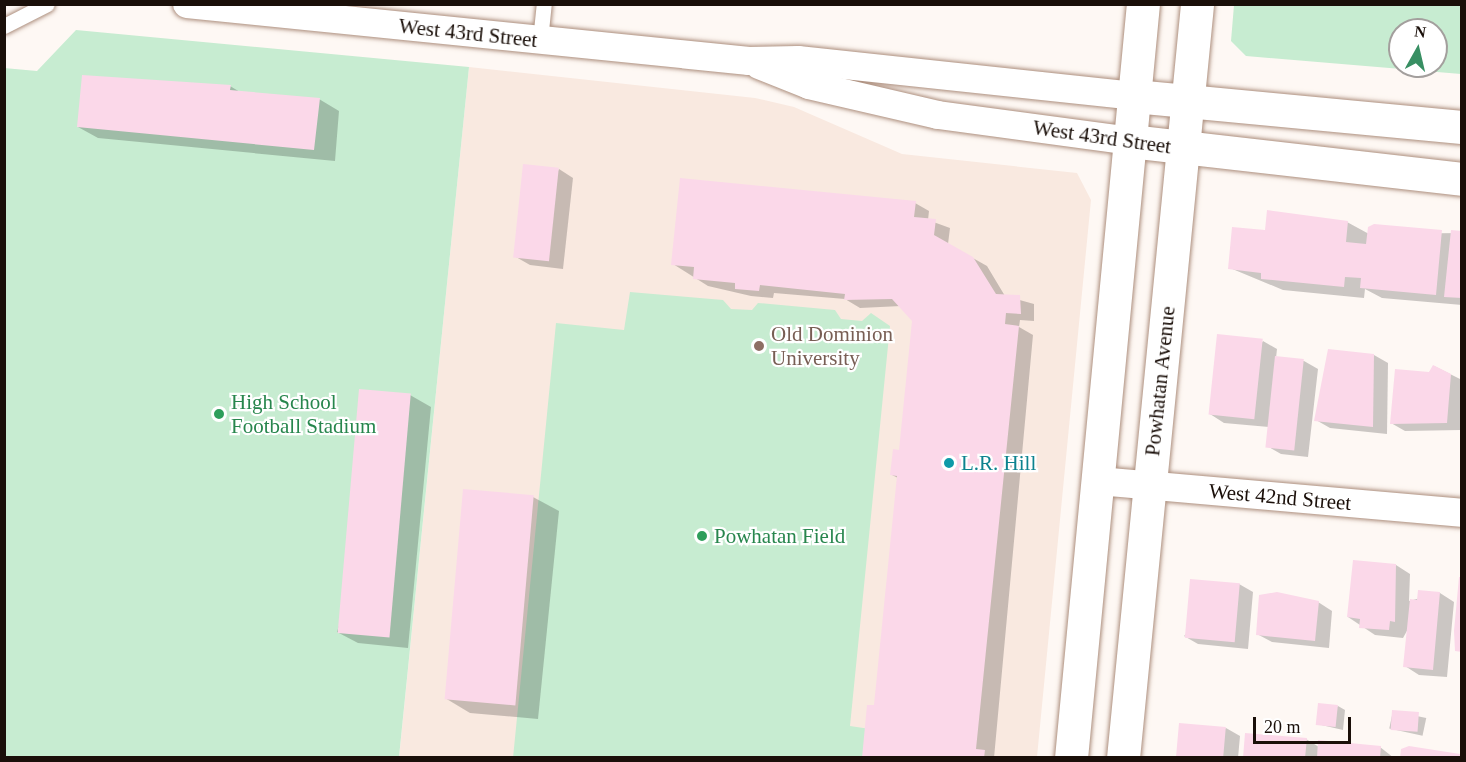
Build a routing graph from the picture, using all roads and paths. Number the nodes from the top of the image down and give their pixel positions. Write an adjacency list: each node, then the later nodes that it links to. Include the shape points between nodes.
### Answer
1 (47, 4): 6 (lane)
2 (188, 4): 7 (street, West 43rd Street)
3 (544, 4): 7 (lane)
4 (1143, 4): 9 (street)
5 (1197, 4): 10 (street, Powhatan Avenue)
6 (4, 26)
7 (540, 40): 8 (street, West 43rd Street)
8 (749, 61): 9 (street, West 43rd Street, via 798,60); 12 (street, West 43rd Street, via 809,85 938,115)
9 (1134, 96): 10 (street, West 43rd Street); 12 (street)
10 (1186, 103): 11 (street, West 43rd Street); 13 (street, Powhatan Avenue)
11 (1461, 127)
12 (1130, 141): 13 (street, West 43rd Street); 15 (street)
13 (1182, 148): 14 (street, West 43rd Street); 16 (street, Powhatan Avenue)
14 (1461, 179)
15 (1098, 481): 16 (street, West 42nd Street); 18 (street)
16 (1149, 486): 17 (street, West 42nd Street); 19 (street, Powhatan Avenue)
17 (1461, 513)
18 (1071, 758)
19 (1123, 758)

